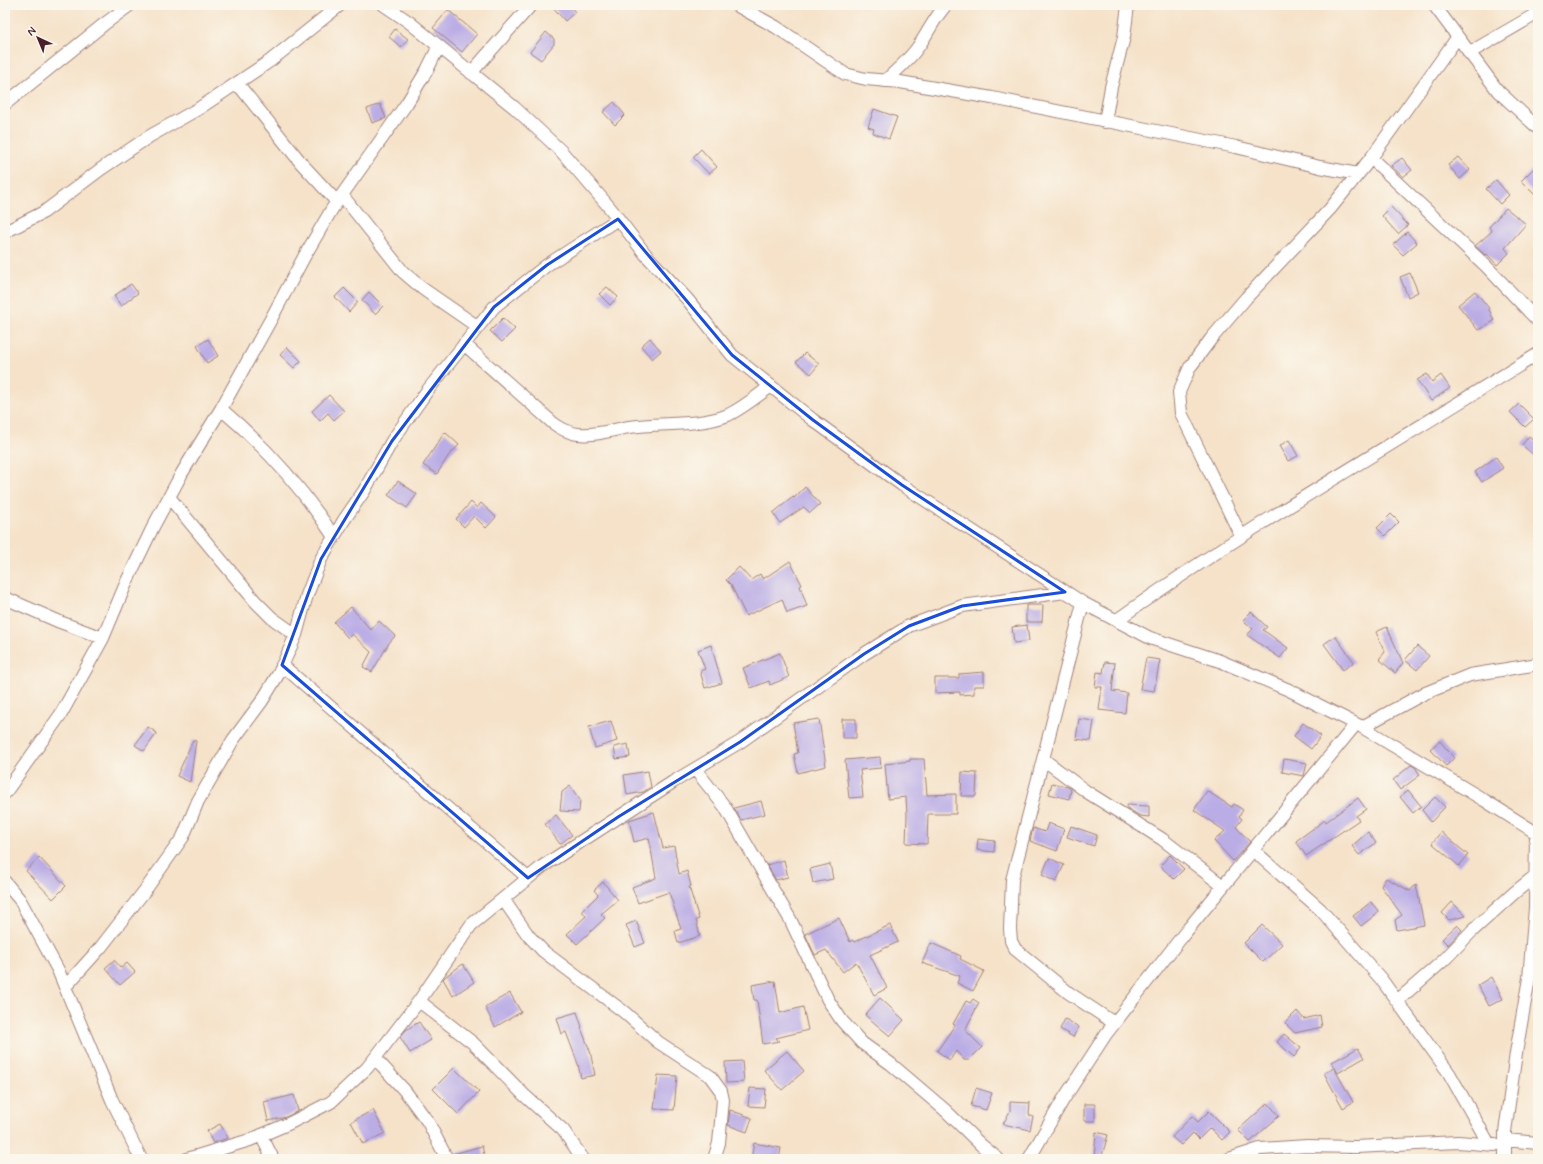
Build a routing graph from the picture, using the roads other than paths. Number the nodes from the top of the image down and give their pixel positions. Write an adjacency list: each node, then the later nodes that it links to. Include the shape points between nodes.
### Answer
1 (130, 5): 16 (street)
2 (340, 5): 15 (street)
3 (384, 5): 11 (street)
4 (531, 5): 13 (street)
5 (736, 5): 14 (street, via 776,27 845,74)
6 (946, 5): 14 (street, via 918,47)
7 (1128, 5): 17 (street, via 1124,37)
8 (1434, 5): 10 (street)
9 (1538, 13): 12 (street)
10 (1457, 38): 12 (street); 19 (street)
11 (439, 46): 13 (street); 21 (street, via 407,103)
12 (1468, 53): 18 (street, via 1498,91)
13 (471, 73): 22 (street, via 515,108 561,151)
14 (885, 81): 17 (street, via 992,98)
15 (237, 83): 21 (street, via 302,164); 23 (street, via 150,136 44,212)
16 (5, 104)
17 (1105, 122): 20 (street)
18 (1538, 128)
19 (1370, 158): 20 (street); 24 (street, via 1481,261)
20 (1358, 174): 31 (street, via 1330,209 1211,339 1190,367 1179,392 1181,413)
21 (339, 199): 25 (street, via 403,272); 29 (street, via 304,257)
22 (618, 219): 25 (street, via 547,265 494,307); 28 (street, via 732,355)
23 (5, 232)
24 (1538, 321)
25 (478, 327): 26 (street)
26 (464, 344): 28 (street, via 553,423 566,432 579,434 668,423 704,422 728,415); 32 (street, via 392,441)
27 (1538, 354): 31 (street)
28 (771, 386): 33 (street, via 902,485)
29 (221, 409): 30 (street); 32 (street, via 248,431 270,455 317,511)
30 (169, 496): 37 (street, via 255,601 272,618); 38 (street, via 127,581)
31 (1241, 536): 36 (street)
32 (334, 537): 37 (street, via 321,560 307,595)
33 (1065, 592): 35 (street); 43 (street, via 962,606 909,626 858,658 740,742)
34 (5, 598): 38 (street)
35 (1082, 603): 36 (street); 42 (street)
36 (1117, 620): 41 (street, via 1150,638 1220,661 1289,690)
37 (296, 635): 40 (street)
38 (103, 638): 44 (street, via 61,714)
39 (1538, 664): 41 (street, via 1470,675 1422,694)
40 (282, 665): 48 (street); 52 (street, via 262,701 233,740 198,801 183,837 101,947)
41 (1359, 725): 45 (street); 46 (street)
42 (1043, 759): 50 (street, via 1086,792 1162,839); 55 (street, via 1012,880 1011,941 1015,949 1069,993)
43 (695, 769): 48 (street); 67 (street, via 724,807 751,852 790,919 828,1000 842,1021 862,1043 891,1064)
44 (5, 793)
45 (1537, 834): 47 (street)
46 (1253, 850): 50 (street); 54 (street, via 1320,909)
47 (1535, 876): 54 (street); 58 (street, via 1529,978 1516,1053)
48 (528, 878): 51 (street)
49 (5, 882): 52 (street, via 20,900)
50 (1223, 886): 55 (street)
51 (503, 899): 53 (street, via 471,925); 66 (street, via 528,935 543,951 624,1012 658,1042 710,1076 721,1091 723,1100 719,1143)
52 (65, 987): 61 (street, via 112,1100)
53 (419, 1001): 56 (street); 65 (street, via 473,1043 524,1095 564,1130)
54 (1397, 1001): 60 (street, via 1449,1073)
55 (1114, 1023): 68 (street, via 1062,1100)
56 (375, 1058): 57 (street, via 331,1102); 64 (street, via 405,1091 428,1122)
57 (261, 1135): 62 (street); 63 (street)
58 (1505, 1143): 59 (street); 60 (street); 70 (street)
59 (1538, 1143)
60 (1489, 1144): 69 (street, via 1458,1142 1356,1147 1299,1146 1260,1149)
61 (141, 1159)
62 (187, 1159)
63 (273, 1159)
64 (447, 1159)
65 (583, 1159)
66 (714, 1159)
67 (998, 1159)
68 (1029, 1159)
69 (1228, 1159)
70 (1504, 1159)

